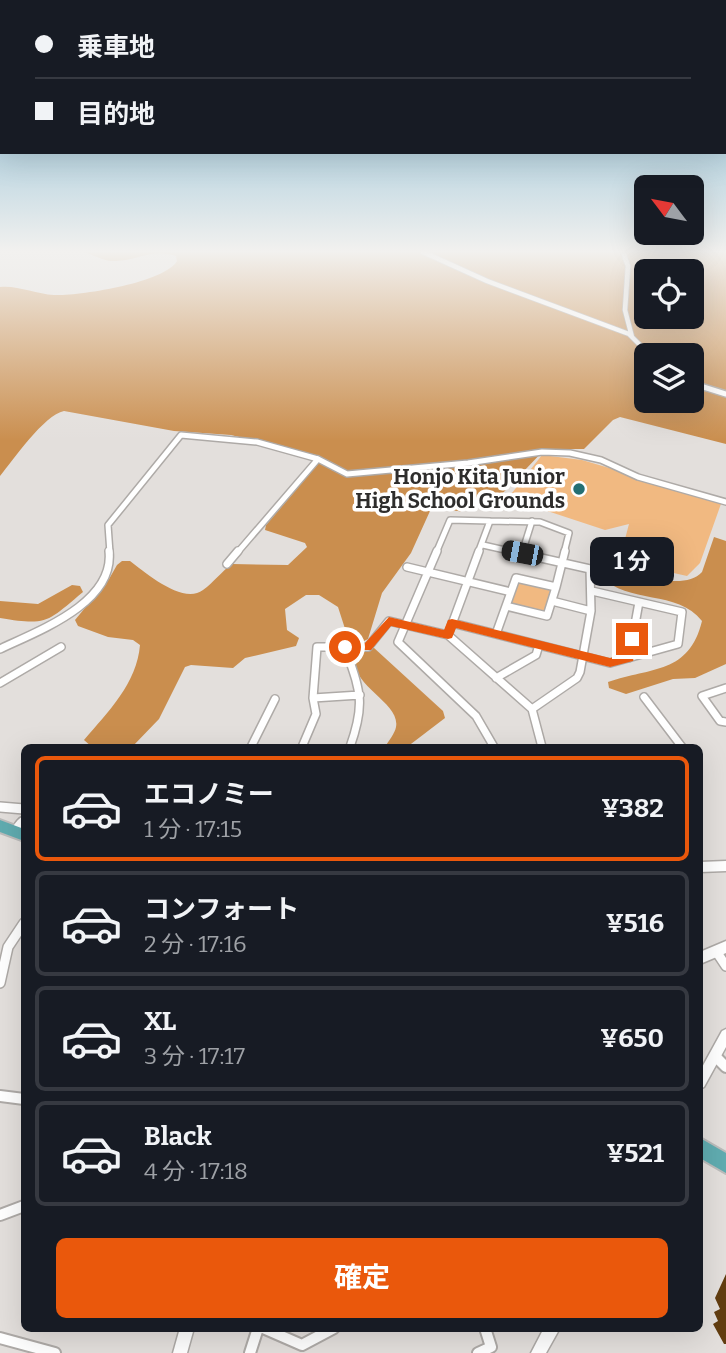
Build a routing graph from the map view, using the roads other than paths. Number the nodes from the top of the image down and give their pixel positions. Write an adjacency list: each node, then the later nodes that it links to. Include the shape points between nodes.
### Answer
1 (578, 315): 3 (street)
2 (627, 315): 3 (street)
3 (632, 337): 4 (street)
4 (638, 343)
5 (704, 387): 6 (street)
6 (726, 394)
7 (318, 459): 8 (street, via 347,474 362,475 542,452 570,453); 14 (street); 32 (street, via 240,439 181,435 108,525 109,569 97,589 64,617)
8 (726, 502)
9 (490, 521): 10 (street); 11 (street); 16 (street, via 450,520)
10 (533, 521): 12 (street); 13 (street, via 569,533)
11 (483, 545): 12 (street); 17 (street)
12 (522, 553): 13 (street)
13 (562, 562): 18 (street); 19 (street, via 590,569)
14 (227, 564)
15 (407, 567): 16 (street)
16 (429, 572): 17 (street); 26 (street)
17 (469, 582): 20 (street); 25 (street)
18 (556, 586): 20 (street, via 516,578); 21 (street)
19 (592, 591): 22 (street); 24 (street)
20 (511, 592): 23 (street)
21 (551, 601): 23 (street, via 547,616); 24 (street)
22 (639, 602): 34 (street); 34 (street, via 682,612 678,644)
23 (506, 606): 27 (street)
24 (592, 611): 33 (street)
25 (452, 623): 27 (street); 28 (street)
26 (406, 625): 28 (street); 30 (street, via 389,621 368,647); 47 (street, via 398,642 476,716)
27 (496, 634): 29 (street)
28 (448, 635): 35 (street)
29 (539, 645): 33 (street); 35 (street, via 536,655)
30 (345, 647): 38 (street); 40 (street, via 317,647)
31 (61, 648): 36 (street)
32 (0, 649)
33 (583, 656): 34 (street, via 610,663); 42 (street, via 577,678)
34 (629, 658)
35 (496, 678): 42 (street)
36 (0, 683)
37 (726, 688): 43 (street, via 702,696 720,721)
38 (360, 695): 40 (street); 46 (street, via 361,717)
39 (644, 697): 49 (street)
40 (313, 698): 45 (street, via 316,714)
41 (275, 699): 44 (street)
42 (532, 709): 48 (street)
43 (726, 722)
44 (252, 744)
45 (303, 744)
46 (351, 744)
47 (492, 744)
48 (541, 744)
49 (680, 744)
50 (0, 807): 51 (street)
51 (21, 809)
52 (0, 826): 53 (highway)
53 (21, 829)
54 (726, 866): 55 (street)
55 (703, 867)
56 (21, 927): 57 (street)
57 (4, 948): 61 (street)
58 (721, 949): 59 (street); 60 (street)
59 (703, 957)
60 (726, 966)
61 (0, 983)
62 (726, 1035): 63 (street)
63 (715, 1056): 64 (street); 65 (street)
64 (726, 1067)
65 (703, 1078)
66 (0, 1096): 67 (street)
67 (21, 1099)
68 (703, 1149): 69 (highway)
69 (726, 1164)
70 (21, 1207): 71 (street)
71 (0, 1214)
72 (186, 1332): 81 (street)
73 (259, 1332): 82 (street)
74 (271, 1332): 75 (street, via 302,1345)
75 (326, 1332)
76 (486, 1332): 79 (street)
77 (551, 1332): 84 (street)
78 (0, 1338): 80 (street)
79 (493, 1350): 83 (street)
80 (55, 1353)
81 (180, 1353)
82 (250, 1353)
83 (478, 1353)
84 (539, 1353)

